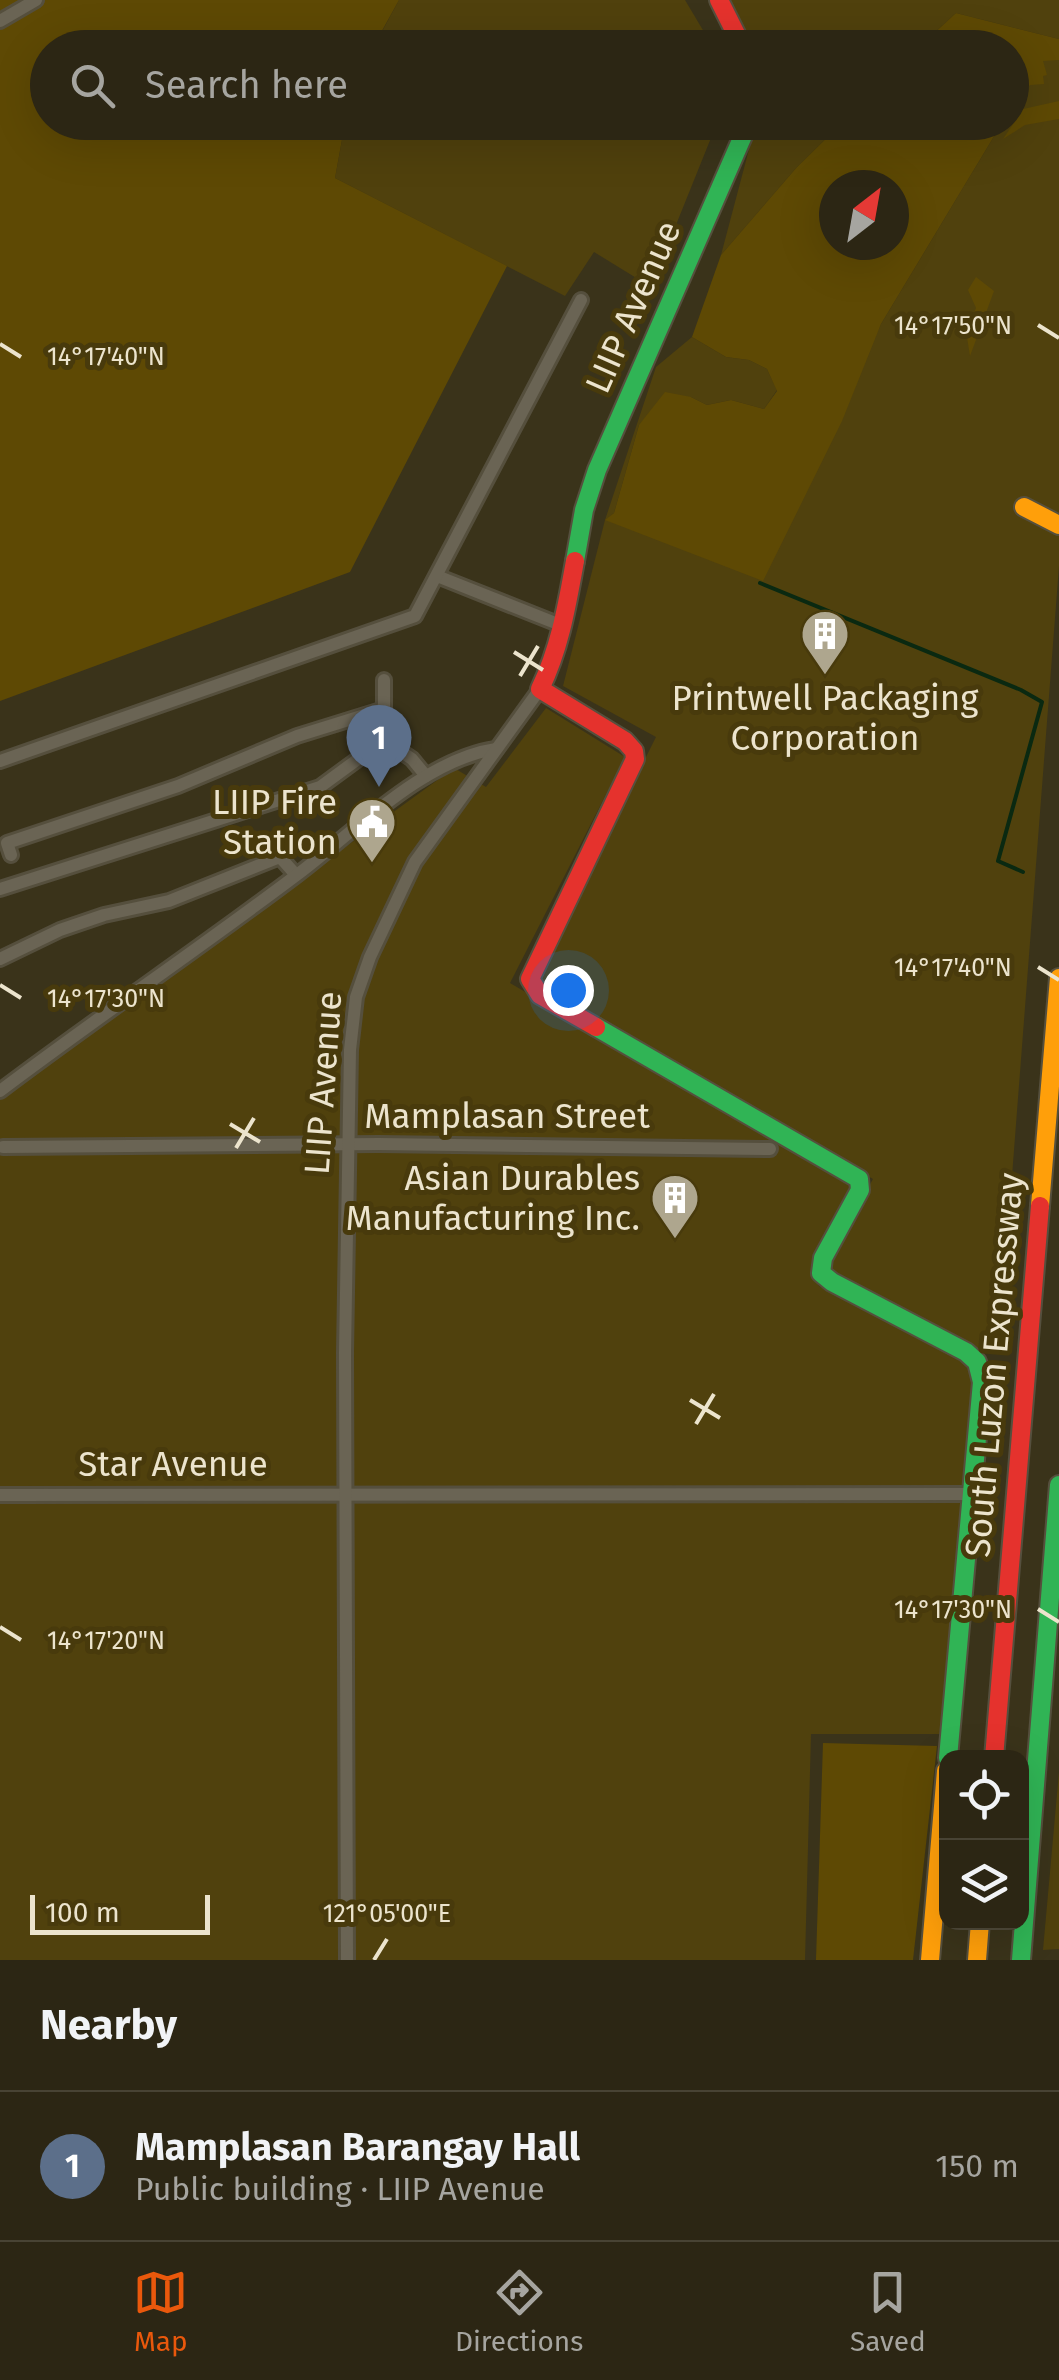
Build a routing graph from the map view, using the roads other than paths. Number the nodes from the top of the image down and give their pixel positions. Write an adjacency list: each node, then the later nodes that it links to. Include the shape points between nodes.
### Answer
1 (36, 0): 3 (street)
2 (720, 0): 4 (main road)
3 (0, 20)
4 (734, 30)
5 (741, 140): 10 (main road, LIIP Avenue, via 592,484)
6 (581, 300): 9 (street)
7 (1024, 507): 8 (main road)
8 (1059, 525)
9 (436, 576): 10 (street); 16 (street, via 416,616)
10 (563, 626): 12 (main road, LIIP Avenue)
11 (384, 680): 13 (street)
12 (540, 689): 15 (street, LIIP Avenue); 29 (main road, via 625,740 635,759 532,969 531,985 858,1179 860,1190 820,1269 828,1280 977,1362 982,1382)
13 (384, 708): 14 (street); 18 (street, via 7,842)
14 (384, 740): 17 (street); 20 (street, via 320,787)
15 (496, 749): 17 (street, via 469,753); 24 (street, LIIP Avenue, via 415,862 370,957 356,996)
16 (0, 762)
17 (426, 776): 19 (street)
18 (11, 856)
19 (296, 875): 21 (street, via 280,857 169,901 60,930); 23 (street)
20 (0, 889)
21 (0, 958)
22 (1059, 978): 32 (main road, South Luzon Expressway)
23 (0, 1090)
24 (348, 1145): 25 (street, Mamplasan Street); 26 (street, Mamplasan Street); 28 (street, LIIP Avenue)
25 (4, 1147)
26 (770, 1149)
27 (1059, 1485): 38 (main road)
28 (346, 1494): 29 (street, Star Avenue); 30 (street, Star Avenue); 35 (street, LIIP Avenue)
29 (970, 1494): 31 (main road)
30 (0, 1495)
31 (949, 1750)
32 (995, 1750)
33 (940, 1840): 36 (main road)
34 (979, 1930): 37 (main road)
35 (347, 1960)
36 (930, 1960)
37 (977, 1960)
38 (1021, 1960)

